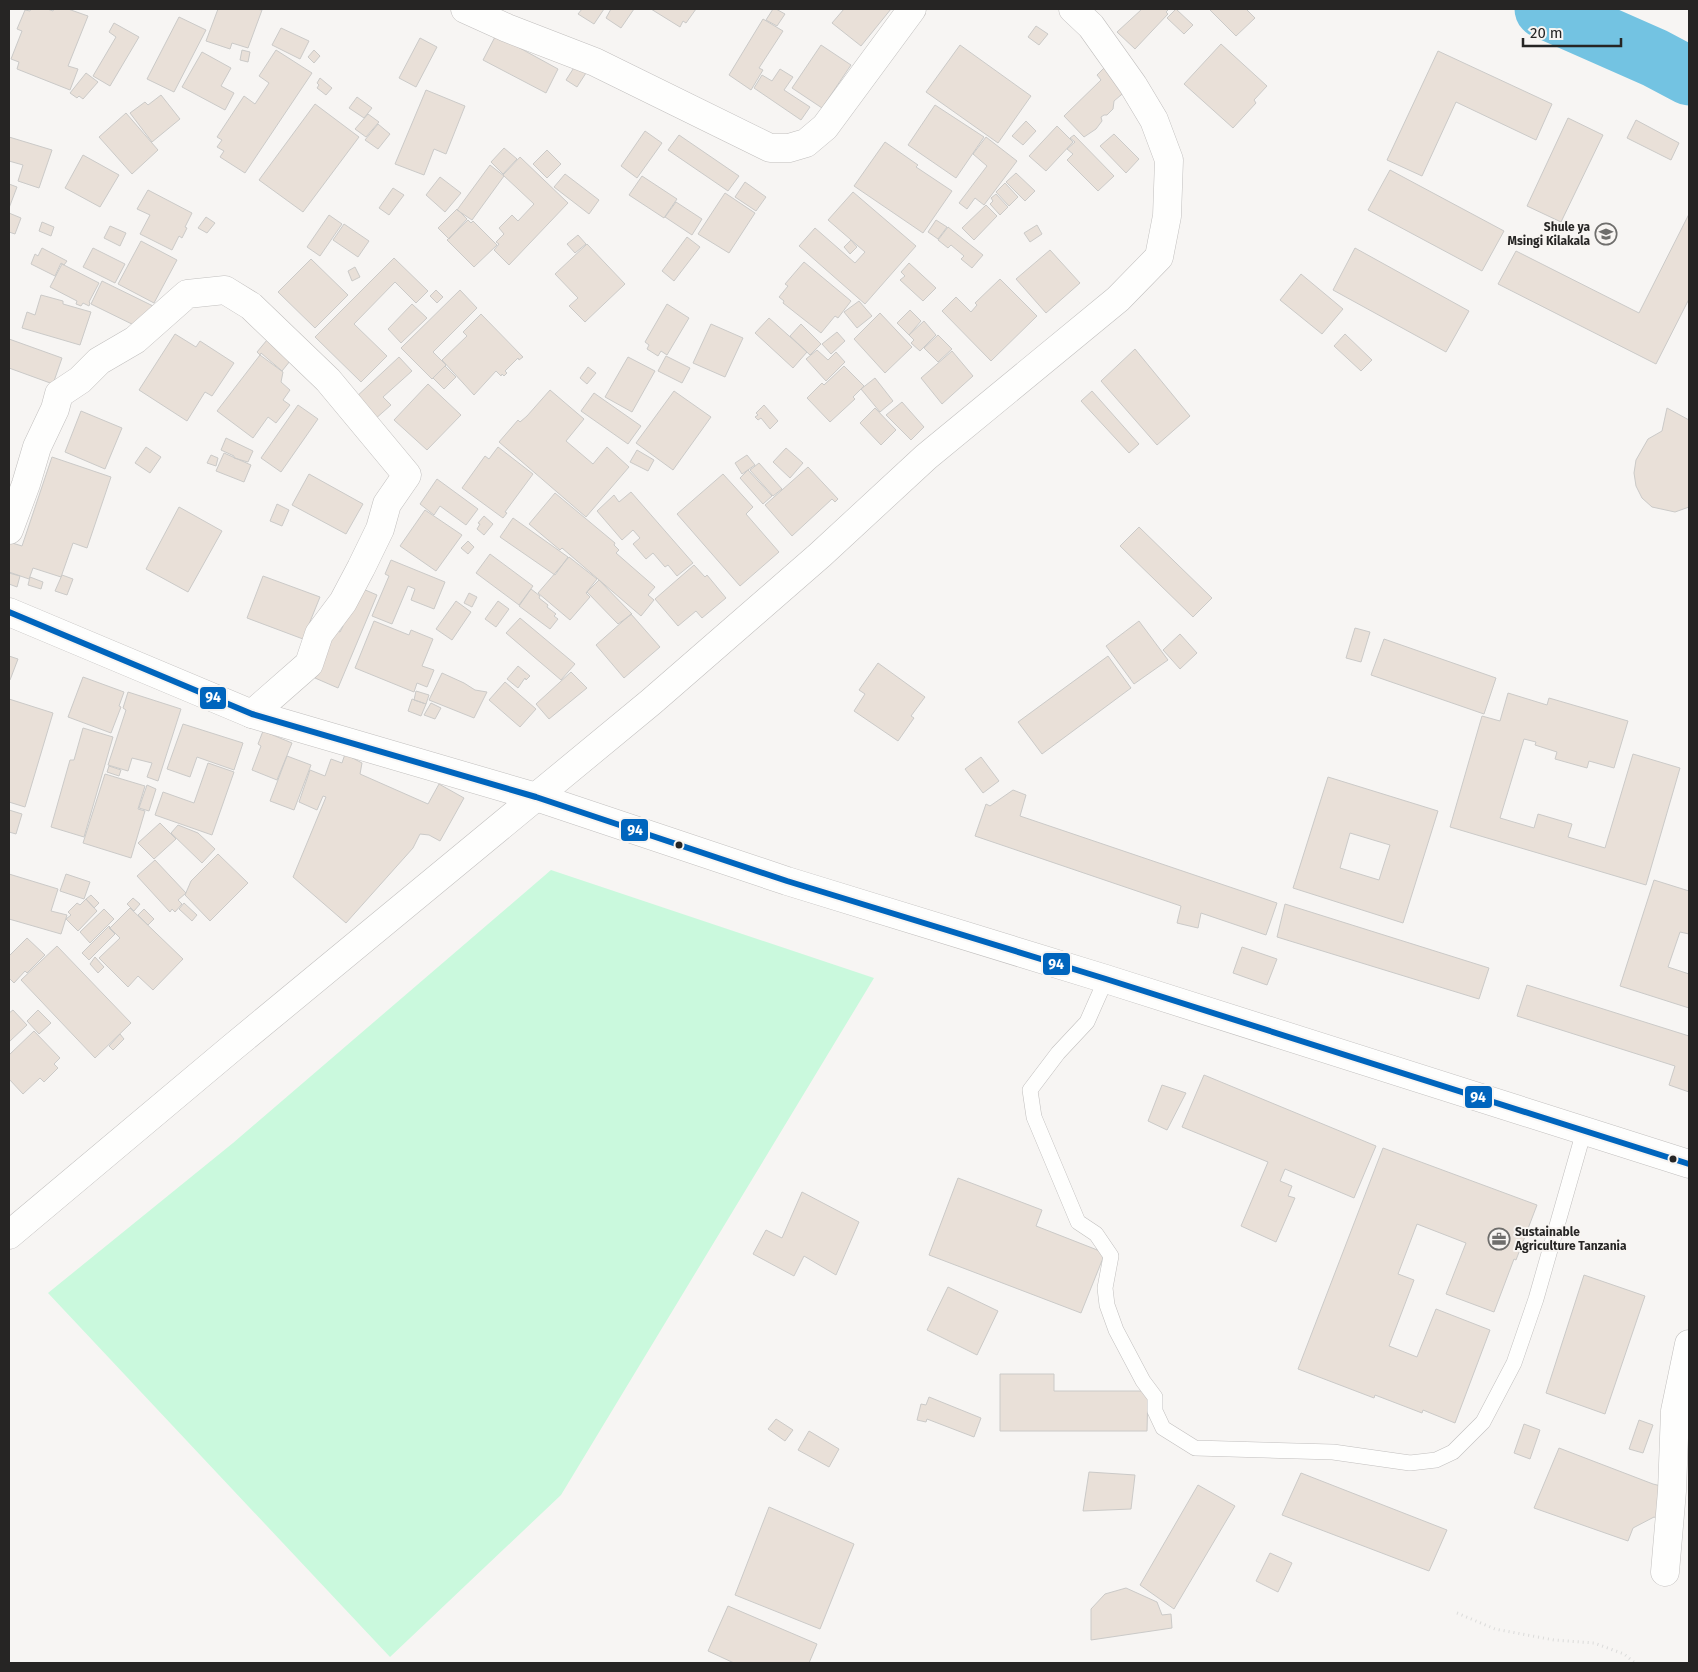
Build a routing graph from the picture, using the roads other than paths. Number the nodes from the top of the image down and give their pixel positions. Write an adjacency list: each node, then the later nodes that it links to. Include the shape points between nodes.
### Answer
1 (465, 9): 2 (street, via 594,62 770,148 789,148 806,143 825,127)
2 (912, 9)
3 (1073, 9): 7 (street, via 1091,26 1133,85 1154,120 1169,160 1167,216 1159,257 1118,299 926,457 730,634)
4 (9, 530): 6 (street, via 36,447 60,394 99,361 135,340 188,294 225,290 251,306 328,380 407,475 387,504 380,529 362,568 343,602 319,634 309,664)
5 (9, 612): 6 (street)
6 (252, 714): 7 (street)
7 (536, 797): 8 (street, via 787,881); 11 (street)
8 (1106, 979): 9 (street); 9 (lane, via 1087,1022 1030,1090 1034,1117 1078,1222 1096,1234 1111,1256 1105,1288 1107,1305 1119,1337 1154,1397 1155,1411 1163,1428 1195,1448 1333,1452 1410,1462 1436,1460 1453,1452 1483,1422 1514,1363 1536,1299)
9 (1584, 1131): 10 (street)
10 (1689, 1164)
11 (9, 1235)
12 (1689, 1344): 13 (street, via 1675,1411)
13 (1665, 1572)

